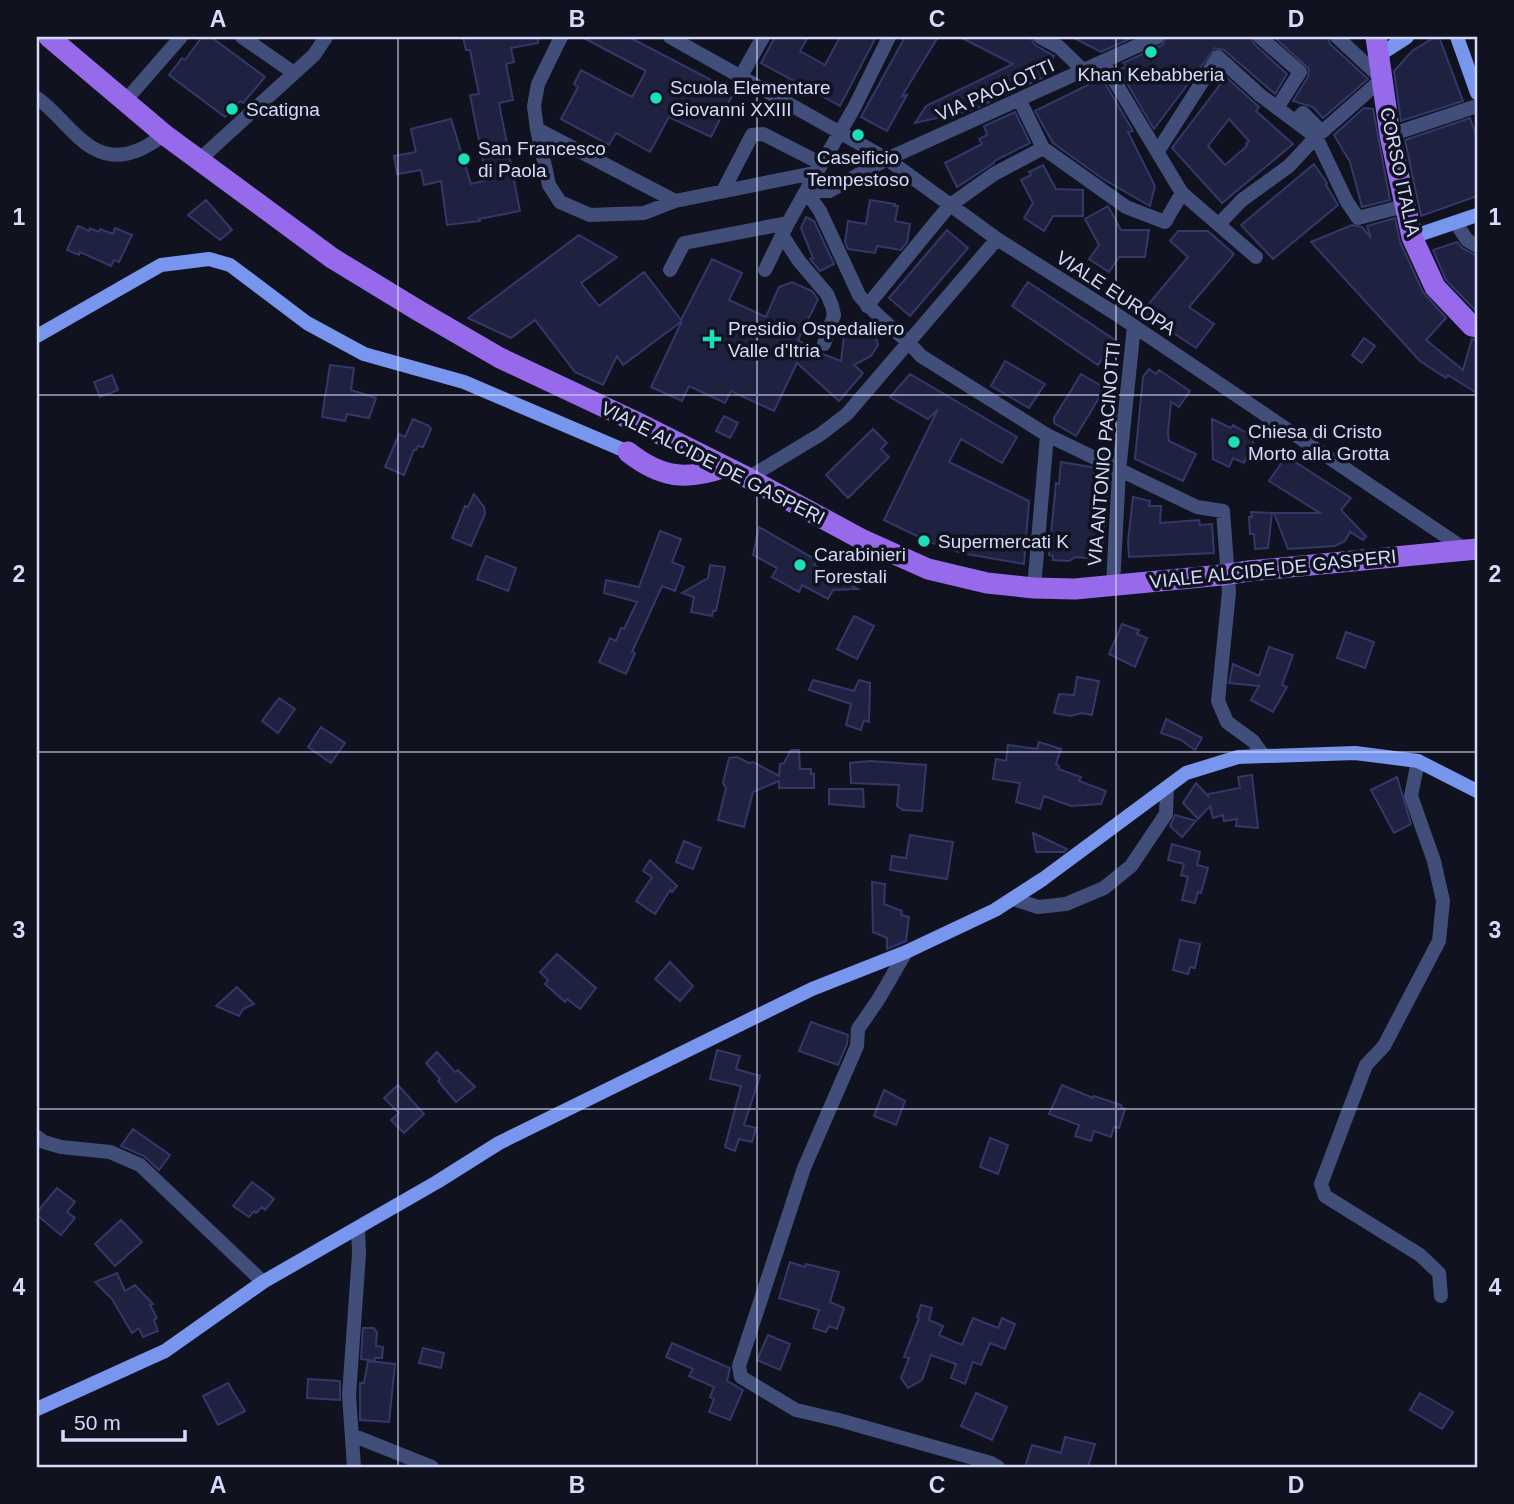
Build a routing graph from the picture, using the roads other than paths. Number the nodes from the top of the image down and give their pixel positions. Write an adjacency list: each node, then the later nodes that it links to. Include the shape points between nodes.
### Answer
1 (49, 37): 24 (main road, VIALE ALCIDE DE GASPERI)
2 (181, 37): 24 (street)
3 (242, 37): 19 (street)
4 (326, 37): 19 (street)
5 (561, 37): 29 (street, via 538,83)
6 (670, 37): 15 (street, VIALE EUROPA)
7 (763, 37): 20 (street)
8 (889, 37): 30 (street)
9 (1040, 37): 18 (street, via 1059,47)
10 (1157, 37): 17 (street, VIA PAOLOTTI)
11 (1260, 37): 27 (street, via 1300,72)
12 (1337, 37): 21 (street)
13 (1407, 37): 16 (main road)
14 (1457, 37): 22 (main road)
15 (693, 42): 20 (street, VIALE EUROPA)
16 (1378, 46): 21 (main road, CORSO ITALIA)
17 (1103, 62): 18 (street, VIA PAOLOTTI); 35 (street)
18 (1084, 71): 25 (street, VIA PAOLOTTI)
19 (294, 74): 37 (street)
20 (741, 76): 30 (street, VIALE EUROPA)
21 (1382, 79): 28 (street, via 1322,132 1303,113); 32 (main road, CORSO ITALIA)
22 (1477, 93)
23 (37, 98): 31 (street, via 81,142 108,154 136,151)
24 (126, 100): 31 (main road, VIALE ALCIDE DE GASPERI)
25 (1020, 101): 34 (street); 36 (street, VIA PAOLOTTI)
26 (1477, 106): 32 (street)
27 (1277, 108): 28 (street); 35 (street, via 1218,57)
28 (1295, 121): 33 (street)
29 (537, 129): 42 (street); 42 (street, via 549,184 560,202 590,215 644,213)
30 (839, 133): 36 (street, VIALE EUROPA); 38 (street)
31 (164, 135): 37 (main road, VIALE ALCIDE DE GASPERI)
32 (1390, 135): 44 (main road, CORSO ITALIA)
33 (1316, 138): 44 (street, via 1358,218); 47 (street)
34 (1043, 148): 41 (street, via 1126,206 1165,222); 43 (street, via 994,174)
35 (1158, 151): 41 (street)
36 (887, 159): 40 (street, VIA PAOLOTTI, via 829,191); 43 (street, VIALE EUROPA)
37 (199, 160): 62 (main road, VIALE ALCIDE DE GASPERI, via 332,258 419,311 500,358)
38 (817, 168): 39 (street); 39 (street, via 762,134 752,135); 40 (street)
39 (723, 191): 42 (street)
40 (806, 191): 48 (street); 55 (street)
41 (1182, 193): 47 (street)
42 (675, 201)
43 (949, 206): 50 (street, VIALE EUROPA); 55 (street)
44 (1404, 206): 49 (main road, CORSO ITALIA)
45 (1477, 215): 46 (main road)
46 (1456, 223): 49 (main road); 51 (street)
47 (1219, 224): 52 (street)
48 (785, 229): 53 (street, via 684,243); 54 (street); 60 (street, via 799,261 832,306 834,315)
49 (1412, 237): 57 (main road, CORSO ITALIA, via 1435,288)
50 (997, 239): 56 (street, VIALE EUROPA); 59 (street)
51 (1477, 246)
52 (1256, 257)
53 (670, 270)
54 (765, 270)
55 (867, 306): 59 (street)
56 (1134, 326): 65 (street, VIA ANTONIO PACINOTTI); 67 (street, VIALE EUROPA)
57 (1477, 327)
58 (37, 336): 63 (main road, via 161,265 209,259 230,265 307,323 364,354 464,382)
59 (908, 341): 61 (street, via 921,356); 66 (street, via 847,414)
60 (824, 344)
61 (1047, 436): 65 (street); 69 (street)
62 (669, 440): 63 (main road, via 643,452); 64 (main road, VIALE ALCIDE DE GASPERI)
63 (628, 452): 64 (main road, via 646,466 680,475 702,475)
64 (725, 467): 66 (main road, VIALE ALCIDE DE GASPERI)
65 (1119, 471): 68 (street, VIA ANTONIO PACINOTTI); 70 (street, via 1197,507 1223,511 1229,592 1218,701 1227,722 1252,740)
66 (748, 478): 69 (main road, VIALE ALCIDE DE GASPERI, via 928,569)
67 (1472, 550): 68 (main road, VIALE ALCIDE DE GASPERI, bridge)
68 (1113, 584): 69 (main road, VIALE ALCIDE DE GASPERI)
69 (1034, 588)
70 (1263, 755): 71 (main road, via 1355,753); 72 (main road, via 1211,764 1186,773)
71 (1418, 761): 73 (main road); 79 (street, via 1411,796 1443,901 1439,941 1384,1046 1366,1065 1321,1184 1325,1196 1420,1255 1438,1273)
72 (1167, 789): 74 (main road); 74 (street, via 1166,814 1131,866 1104,888 1066,904 1038,907)
73 (1477, 791)
74 (1013, 899): 75 (main road)
75 (906, 952): 77 (main road, via 812,989 512,1137); 84 (street, via 858,1029 857,1046 804,1168 739,1366 741,1377 796,1410)
76 (37, 1137): 78 (street, via 61,1147 110,1152 140,1165)
77 (358, 1228): 78 (main road); 81 (street, via 349,1395)
78 (263, 1282): 80 (main road, via 165,1351)
79 (1441, 1296)
80 (37, 1409)
81 (352, 1435): 82 (street); 83 (street)
82 (354, 1467)
83 (432, 1467)
84 (998, 1467)

